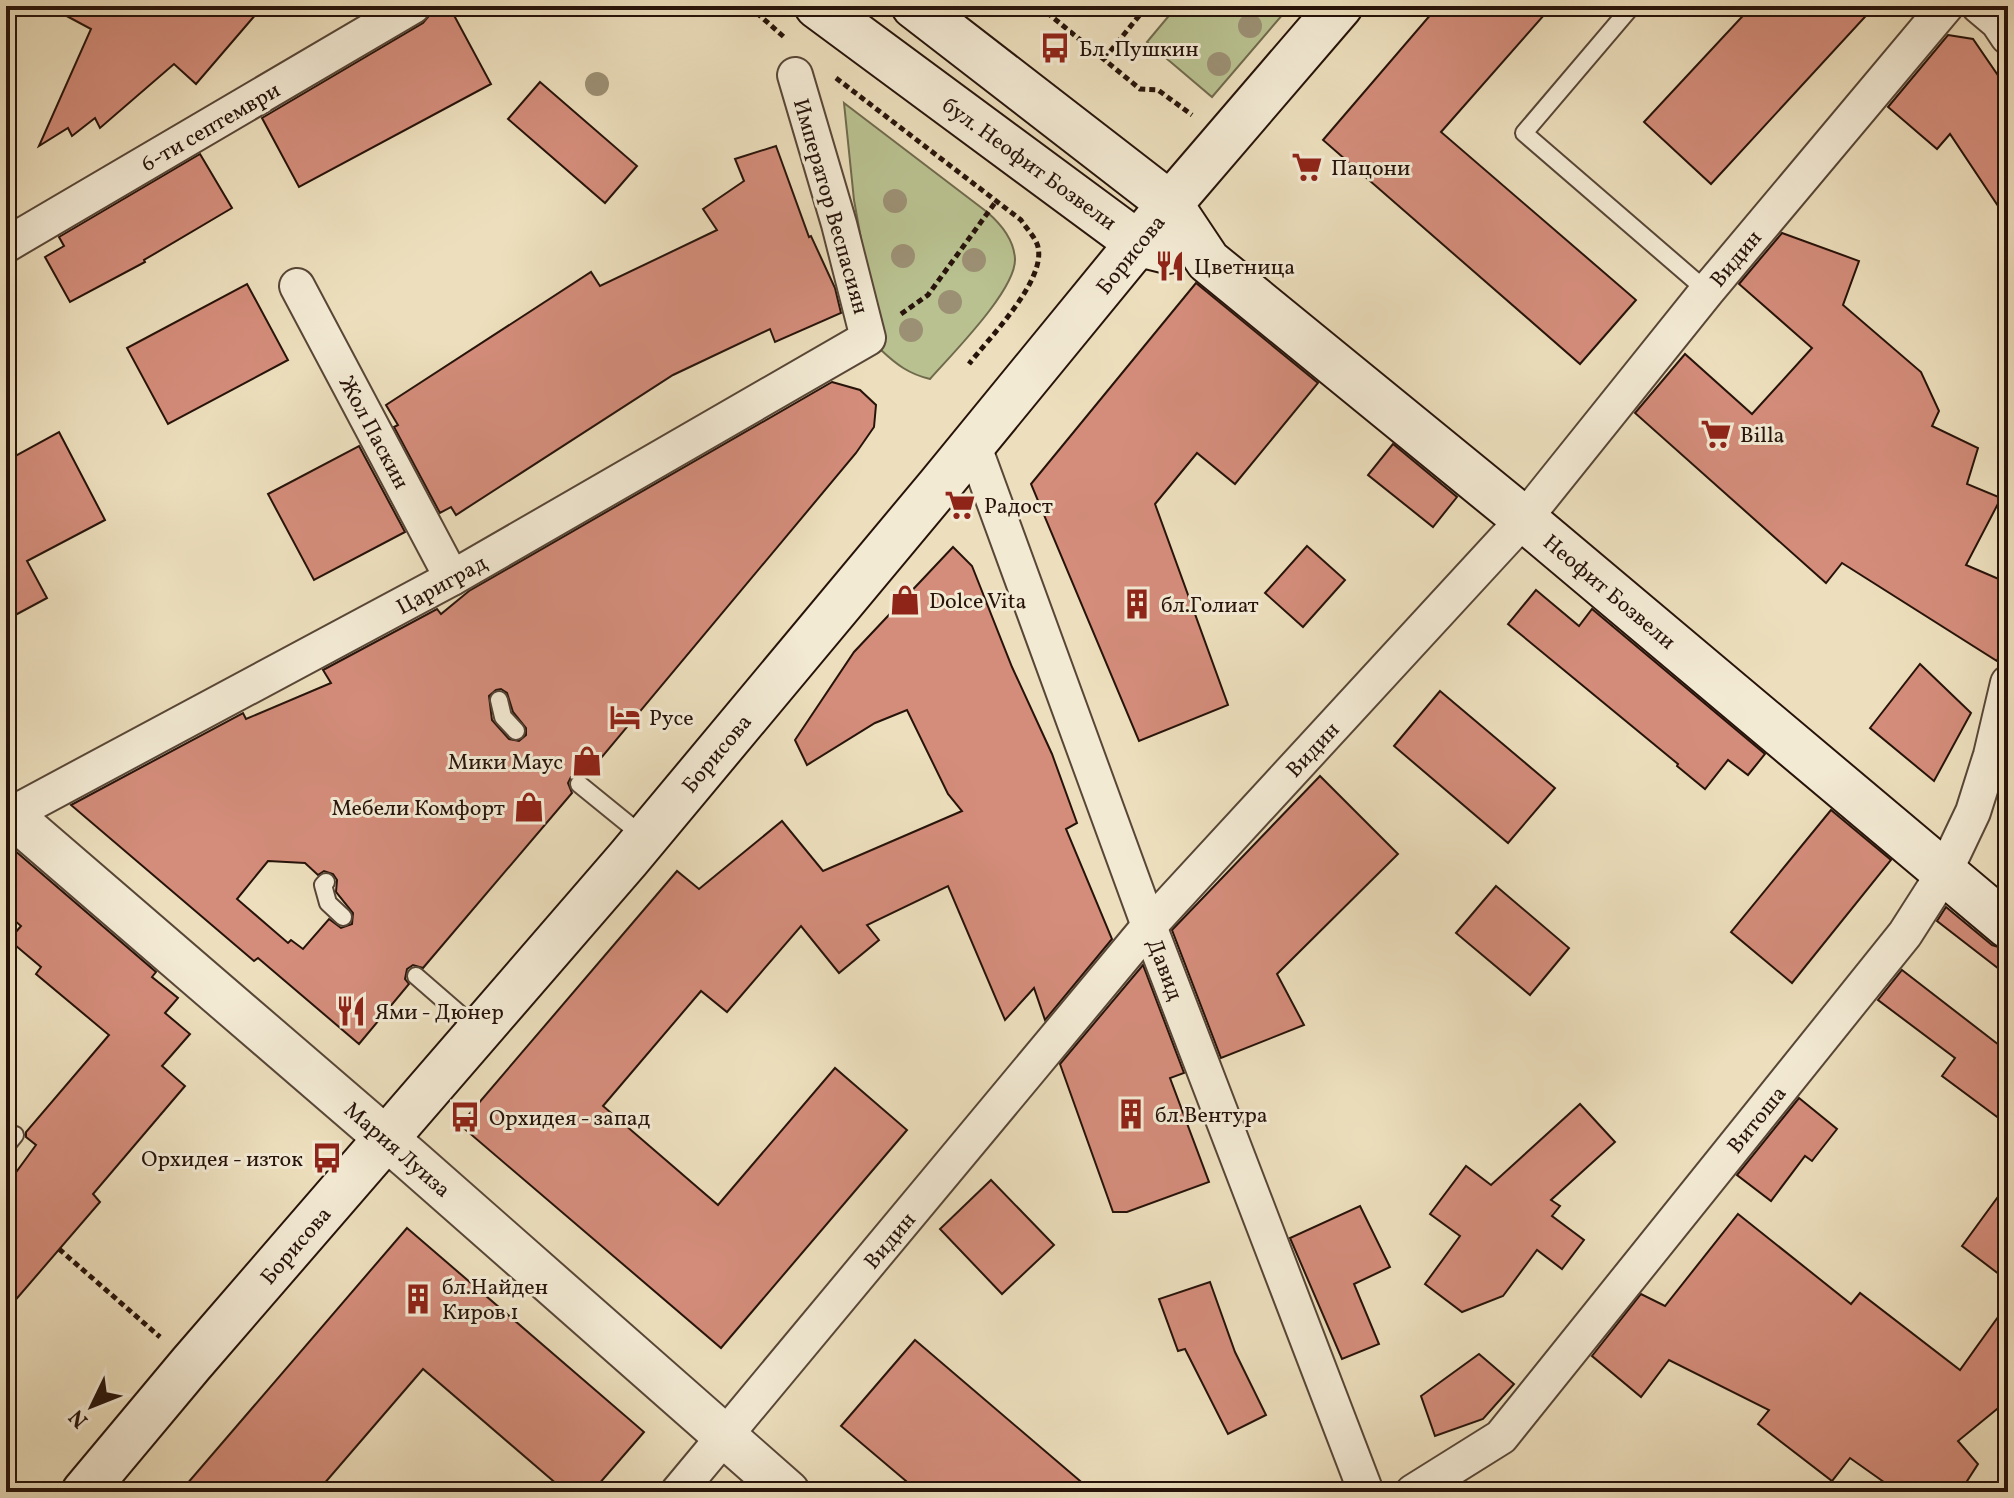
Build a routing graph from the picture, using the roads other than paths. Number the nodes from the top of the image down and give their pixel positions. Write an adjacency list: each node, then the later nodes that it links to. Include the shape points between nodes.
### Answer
1 (413, 6): 10 (street, 6-ти септември)
2 (817, 6): 9 (main road, бул. Неофит Бозвели)
3 (914, 6): 8 (main road)
4 (1340, 6): 8 (main road, Борисова)
5 (1632, 6): 13 (lane, via 1524,133)
6 (1946, 6): 13 (street, Видин)
7 (795, 75): 14 (street, Император Веспасиян)
8 (1170, 204): 9 (main road, Борисова); 11 (main road)
9 (1139, 244): 11 (main road, бул. Неофит Бозвели); 15 (main road, Борисова)
10 (6, 245)
11 (1208, 261): 16 (main road, Неофит Бозвели)
12 (297, 286): 17 (street, Жол Паскин)
13 (1707, 291): 16 (street, Видин)
14 (868, 338): 17 (street, Цариград)
15 (973, 444): 23 (main road, Борисова); 27 (street, Давид)
16 (1524, 519): 24 (main road, Неофит Бозвели); 27 (street, Видин)
17 (452, 578): 22 (street, Цариград)
18 (2008, 683): 24 (street, Витоша, via 1973,812)
19 (499, 700): 20 (lane, via 503,717)
20 (516, 731)
21 (579, 784): 23 (lane)
22 (7, 814): 31 (street, Мария Луиза)
23 (645, 838): 30 (main road, Борисова)
24 (1944, 873): 28 (main road, Неофит Бозвели); 37 (street, Витоша, via 1905,934 1501,1437)
25 (326, 882): 26 (lane, via 323,893)
26 (343, 917)
27 (1149, 926): 32 (street, Видин); 36 (street, Давид)
28 (2008, 926)
29 (416, 976): 30 (lane)
30 (479, 1030): 31 (main road, Борисова)
31 (387, 1139): 32 (street, Мария Луиза); 33 (main road, Борисова)
32 (725, 1437): 34 (street, Видин); 35 (street, Мария Луиза)
33 (84, 1492)
34 (678, 1492)
35 (788, 1492)
36 (1366, 1492)
37 (1413, 1492)

